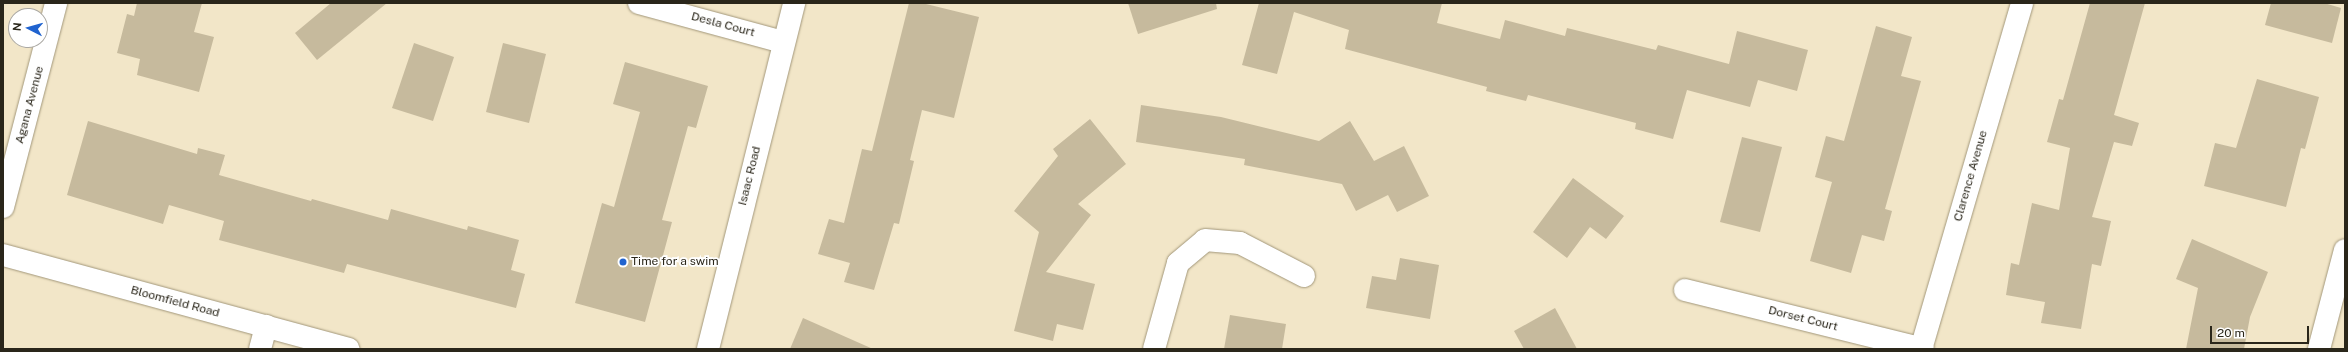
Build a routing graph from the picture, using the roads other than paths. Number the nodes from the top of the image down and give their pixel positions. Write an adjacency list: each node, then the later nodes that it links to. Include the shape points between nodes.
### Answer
1 (56, 3): 6 (street, Agana Avenue)
2 (639, 3): 5 (street, Desla Court)
3 (794, 3): 5 (street, Isaac Road)
4 (2022, 3): 16 (street, Clarence Avenue)
5 (784, 42): 14 (street, Isaac Road)
6 (3, 207)
7 (2345, 250): 17 (street)
8 (3, 255): 11 (street, Bloomfield Road)
9 (1304, 276): 15 (street, via 1240,243 1205,240 1178,262)
10 (1685, 290): 16 (street, Dorset Court)
11 (266, 326): 12 (street); 13 (street, Bloomfield Road)
12 (260, 349)
13 (348, 349)
14 (708, 349)
15 (1154, 349)
16 (1922, 349)
17 (2319, 349)

